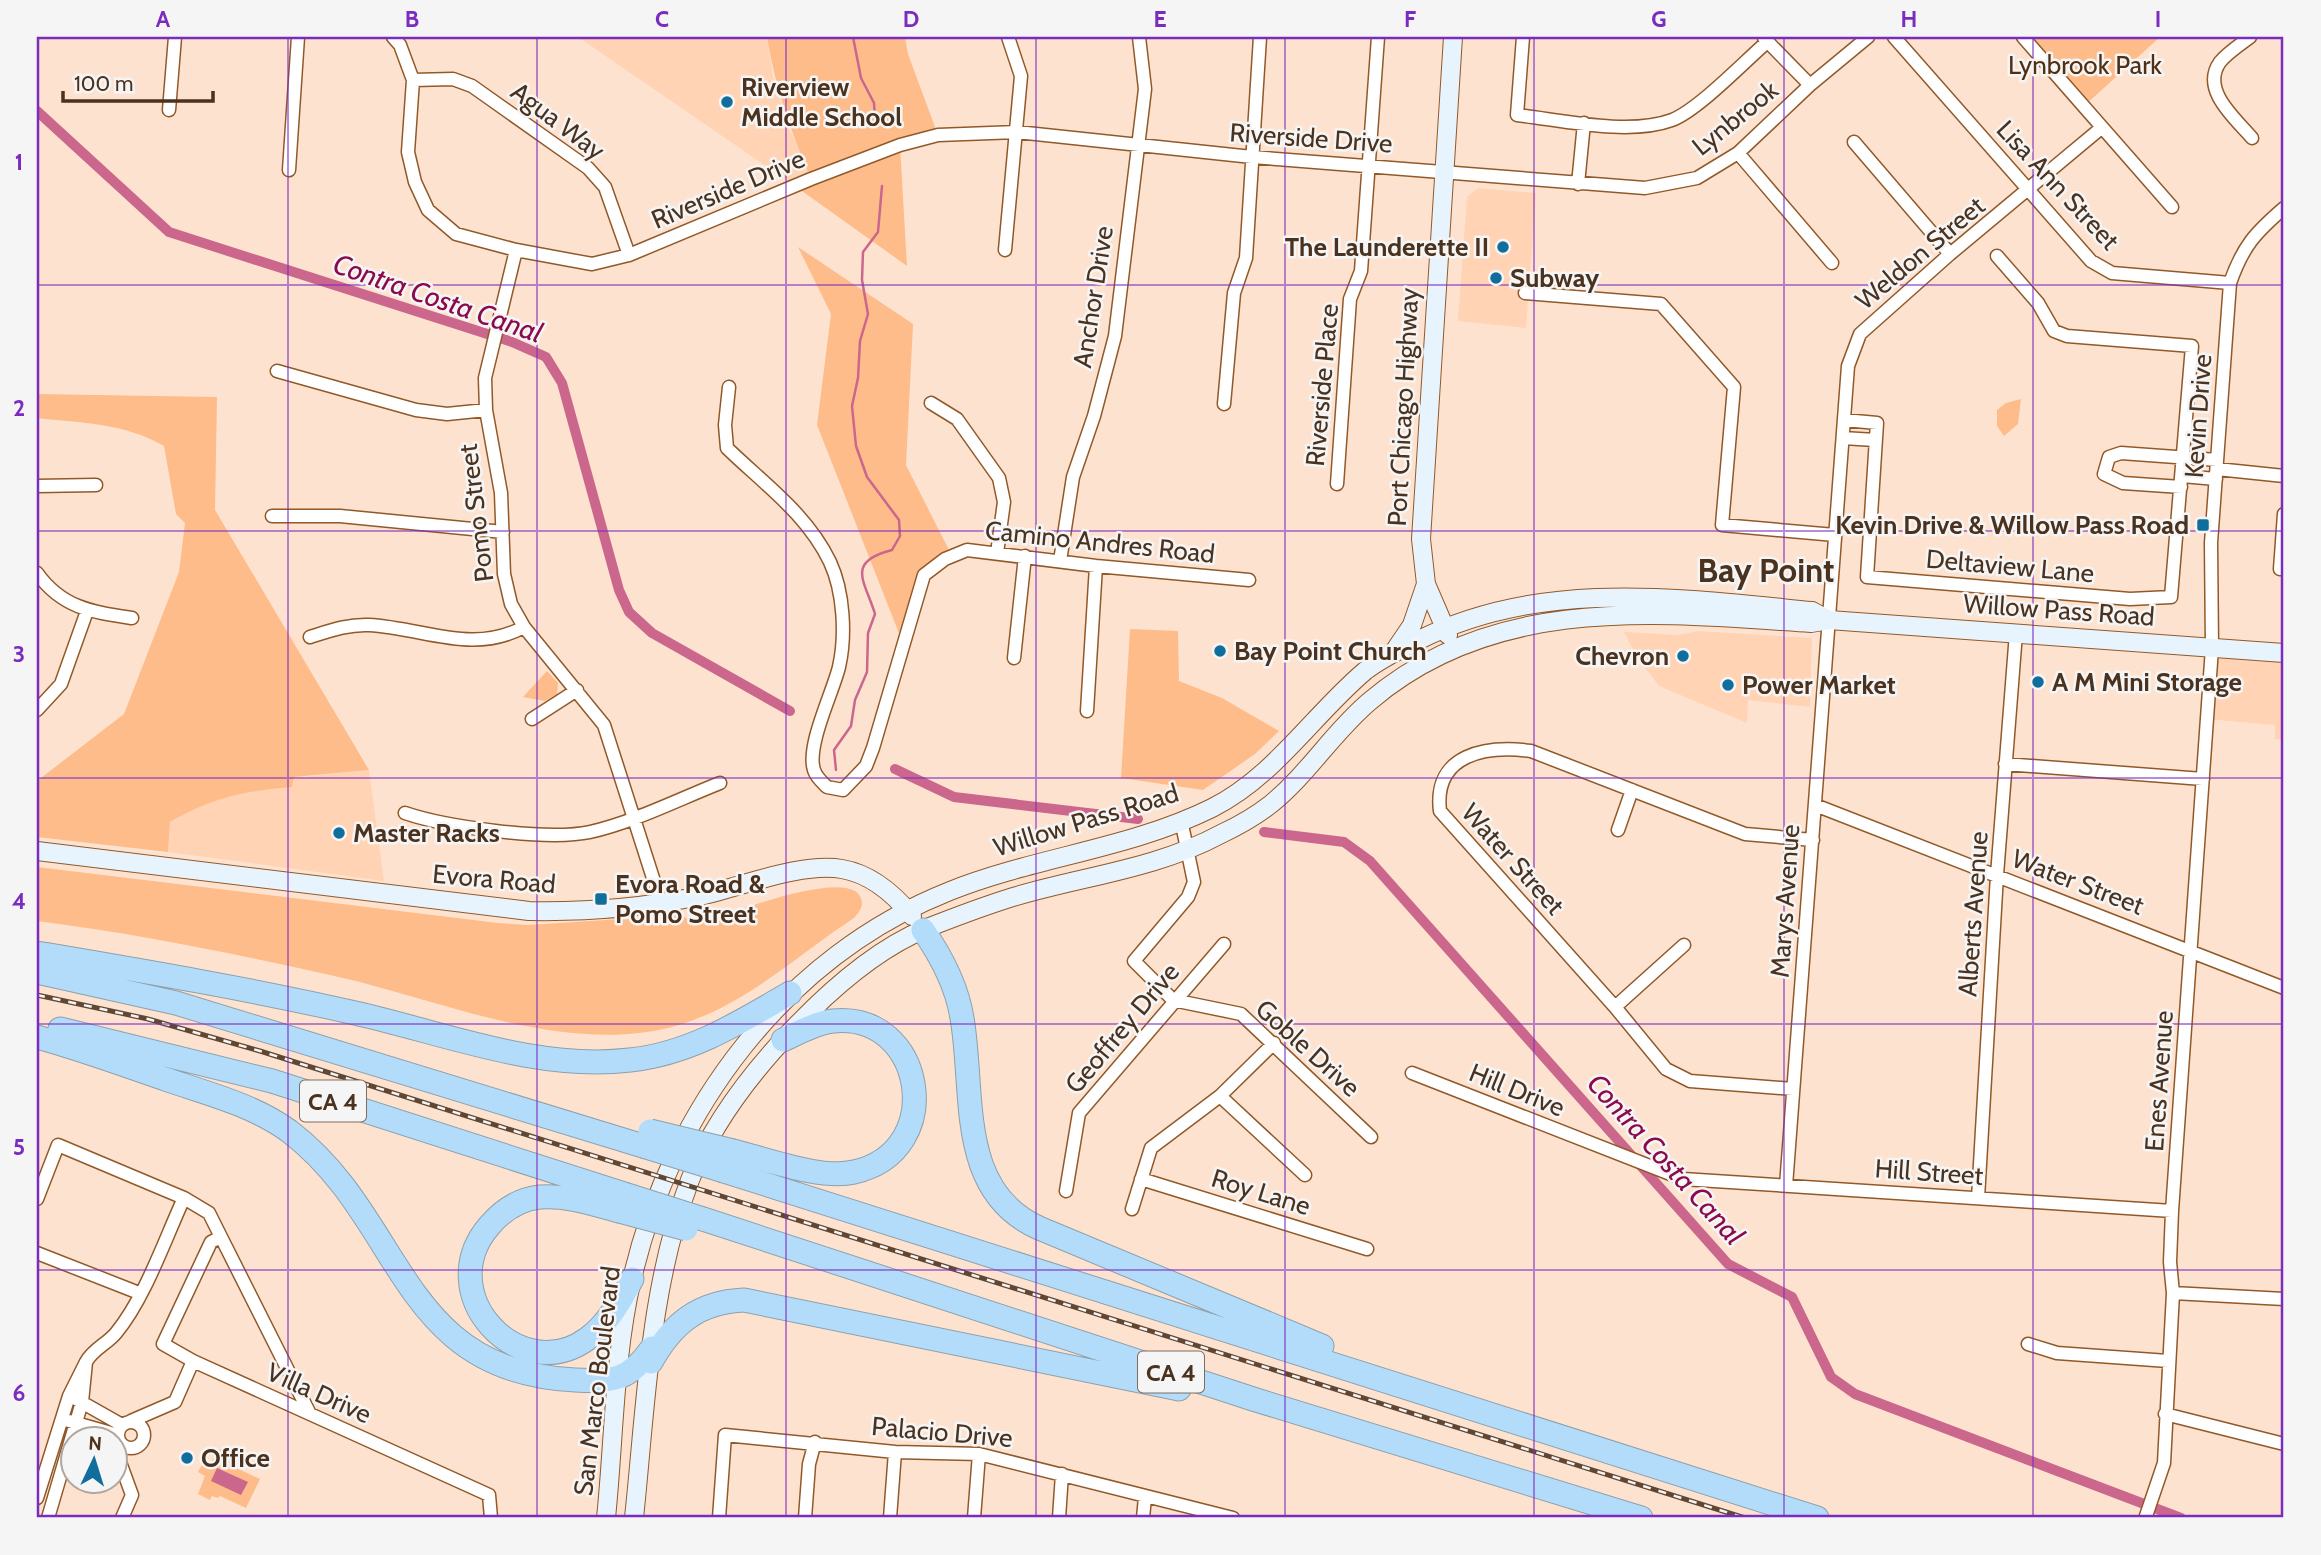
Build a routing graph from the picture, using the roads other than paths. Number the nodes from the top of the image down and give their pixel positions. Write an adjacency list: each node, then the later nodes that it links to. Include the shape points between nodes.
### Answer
1 (175, 37): 17 (street)
2 (298, 37): 27 (street)
3 (393, 37): 15 (street, Riverside Drive)
4 (1008, 37): 20 (street, via 1021,76)
5 (1139, 37): 23 (street, Anchor Drive, via 1145,89)
6 (1260, 37): 25 (street)
7 (1378, 37): 26 (street, Riverside Place)
8 (1453, 37): 28 (main road, Port Chicago Highway)
9 (1523, 37): 18 (street, via 1517,115)
10 (1868, 37): 16 (street, Lynbrook)
11 (1894, 37): 30 (street, Lisa Ann Street)
12 (2023, 37): 19 (street)
13 (2249, 37): 21 (street, via 2219,63 2215,83 2217,96)
14 (1765, 39): 16 (street); 18 (street, via 1673,120 1646,127)
15 (413, 80): 33 (street, Riverside Drive, via 408,152 428,210 456,233); 36 (street, Agua Way, via 453,79 472,86 589,168 605,187)
16 (1810, 85): 24 (street, Lynbrook)
17 (169, 110)
18 (1584, 123): 29 (street)
19 (2100, 129): 30 (street, Weldon Street); 31 (street)
20 (1017, 132): 23 (street, Riverside Drive); 34 (street); 36 (street, Riverside Drive, via 939,135 900,145)
21 (2252, 138)
22 (1853, 142): 35 (street)
23 (1137, 146): 25 (street, Riverside Drive); 61 (street, Anchor Drive, via 1115,336 1073,477)
24 (1738, 153): 29 (street, Lynbrook, via 1697,178 1645,188); 38 (street)
25 (1252, 157): 26 (street, Riverside Drive); 44 (street, via 1246,258 1234,293)
26 (1366, 165): 28 (street, Riverside Drive); 52 (street, Riverside Place, via 1361,271 1350,299)
27 (289, 170)
28 (1444, 171): 29 (street, Lynbrook); 66 (main road, Port Chicago Highway, via 1424,468 1421,539)
29 (1578, 184)
30 (2028, 191): 35 (street, Weldon Street); 39 (street, Lisa Ann Street, via 2091,261 2112,274)
31 (2172, 207)
32 (2284, 208): 39 (street, Kevin Drive, via 2253,235 2239,255)
33 (516, 250): 36 (street, Riverside Drive, via 592,264); 45 (street, Pomo Street, via 485,377)
34 (1005, 250)
35 (1950, 254): 46 (street, Weldon Street, via 1860,334 1848,366)
36 (629, 255)
37 (1997, 256): 50 (street, via 2038,303 2054,331 2067,336 2192,346)
38 (1832, 264)
39 (2230, 283): 49 (street, Kevin Drive)
40 (1525, 293): 58 (street, via 1661,304 1734,387 1722,525)
41 (277, 371): 45 (street, via 416,410 447,414)
42 (729, 387): 59 (street, Camino Andres Road, via 727,448 777,491 815,538 831,564 840,600 843,639 839,668 823,712 813,768 827,787 844,790 866,766 924,575 967,550)
43 (931, 403): 59 (street, via 957,419 999,478 1004,502)
44 (1224, 404)
45 (486, 410): 57 (street, Pomo Street)
46 (1844, 420): 47 (street, Weldon Street); 48 (street, Deltaview Lane, via 1877,423)
47 (1843, 438): 48 (street); 58 (street, Weldon Street)
48 (1875, 440): 50 (street, Deltaview Lane, via 1867,577 2130,598 2171,597)
49 (2217, 470): 50 (street); 50 (street); 51 (street); 74 (street, Kevin Drive, via 2211,542)
50 (2182, 472): 50 (street, via 2120,453 2109,457 2104,474 2123,483)
51 (2284, 476)
52 (1337, 484)
53 (96, 485): 54 (street)
54 (37, 486)
55 (2284, 514): 63 (street, via 2280,569)
56 (272, 516): 57 (street, via 340,516)
57 (503, 532): 70 (street, Pomo Street, via 504,574 511,604)
58 (1835, 535): 69 (street, Weldon Street)
59 (998, 552): 60 (street, Camino Andres Road)
60 (1025, 556): 61 (street, Camino Andres Road); 78 (street)
61 (1060, 561): 62 (street, Camino Andres Road)
62 (1096, 566): 65 (street, Camino Andres Road); 81 (street)
63 (2284, 569)
64 (37, 573): 67 (street, via 51,592)
65 (1249, 579)
66 (1426, 584): 71 (main road, Port Chicago Highway); 77 (main road, via 1412,625)
67 (87, 611): 68 (street); 80 (street, via 61,684)
68 (132, 618)
69 (1829, 620): 71 (main road, Willow Pass Road, via 1812,611 1610,596 1528,604); 72 (main road, Willow Pass Road); 75 (main road, Willow Pass Road, via 1594,615 1542,623); 87 (street, Marys Avenue)
70 (524, 626): 73 (street, via 484,642 369,625 344,626); 79 (street, Pomo Street)
71 (1446, 627): 75 (main road, Port Chicago Highway); 77 (main road, Willow Pass Road)
72 (2016, 634): 74 (main road, Willow Pass Road); 83 (street, Alberts Avenue)
73 (310, 637)
74 (2212, 648): 76 (main road, Willow Pass Road); 84 (street, Enes Avenue)
75 (1453, 649): 94 (main road, Willow Pass Road, via 1403,674 1366,704 1271,804)
76 (2284, 653)
77 (1393, 654): 90 (main road, Willow Pass Road, via 1369,668 1253,779 1214,807)
78 (1014, 658)
79 (576, 690): 82 (street); 89 (street, Pomo Street, via 604,725)
80 (37, 710)
81 (1087, 711)
82 (533, 719)
83 (2005, 764): 84 (street); 95 (street, Alberts Avenue)
84 (2203, 779): 101 (street, Enes Avenue)
85 (720, 783): 89 (street)
86 (1632, 790): 91 (street); 92 (street, Water Street, via 1745,834); 107 (street, Water Street, via 1531,751 1502,747 1472,753 1449,769 1438,791 1440,811)
87 (1815, 805): 92 (street, Marys Avenue); 95 (street, Water Street)
88 (405, 813): 89 (street, via 429,821 561,836)
89 (635, 816): 96 (street, Pomo Street)
90 (1181, 820): 94 (street); 97 (main road, Willow Pass Road, via 1136,838 1006,872)
91 (1618, 831)
92 (1813, 840): 113 (street, Marys Avenue)
93 (37, 851): 96 (main road, Evora Road, via 500,909 588,911)
94 (1187, 851): 98 (main road, Willow Pass Road, via 1013,897); 106 (street, via 1194,882 1188,897 1134,961)
95 (1997, 875): 101 (street, Water Street); 125 (street, Alberts Avenue)
96 (661, 903): 97 (main road, Evora Road, via 825,868 869,878)
97 (906, 909): 98 (main road, Evora Road); 105 (main road, Willow Pass Road, via 851,942)
98 (923, 930): 110 (main road, Willow Pass Road, via 839,986); 143 (highway, via 948,973 962,1015 977,1156 1006,1208 1039,1228 1319,1345)
99 (1224, 944): 106 (street, Geoffrey Drive)
100 (1684, 945): 107 (street)
101 (2192, 951): 104 (street, Water Street); 129 (street, Enes Avenue)
102 (37, 953): 105 (highway, via 312,1004 529,1056 583,1063 633,1060 680,1049 728,1029)
103 (37, 972): 116 (highway, CA 4, bridge, via 176,1003 400,1072)
104 (2284, 988)
105 (790, 993): 117 (main road, Willow Pass Road, via 708,1093)
106 (1173, 1000): 111 (street, Goble Drive, via 1241,1014); 123 (street, Geoffrey Drive, via 1079,1113)
107 (1615, 1007): 113 (street, Water Street, via 1666,1069 1690,1081)
108 (37, 1023): 127 (highway, CA 4, via 272,1081)
109 (37, 1037): 142 (highway, via 234,1102 288,1130 339,1183 442,1328 477,1356 542,1378)
110 (783, 1040): 116 (highway, via 833,1021 876,1031 906,1060 914,1078 913,1118 905,1137 875,1166 852,1173); 119 (main road, Willow Pass Road, via 730,1107)
111 (1274, 1043): 114 (street); 115 (street, Goble Drive)
112 (1412, 1073): 121 (street, Hill Drive)
113 (1793, 1088): 122 (street, Marys Avenue)
114 (1220, 1096): 118 (street); 120 (street, via 1151,1148)
115 (1371, 1137)
116 (729, 1161): 143 (highway, CA 4)
117 (666, 1171): 133 (main road, San Marco Boulevard)
118 (1305, 1175)
119 (691, 1178): 138 (main road, San Marco Boulevard, via 665,1263)
120 (1141, 1179): 128 (street); 131 (street, Roy Lane)
121 (1684, 1179): 122 (street, Hill Street)
122 (1786, 1186): 125 (street, Hill Street)
123 (1066, 1191)
124 (184, 1198): 126 (street, via 58,1145); 130 (street, via 209,1213); 134 (street)
125 (1978, 1198): 129 (street, Hill Street)
126 (37, 1199)
127 (621, 1202): 133 (highway, via 538,1197 512,1206 480,1238 472,1262 471,1289 480,1314 498,1336 527,1349 558,1350 587,1339 619,1304); 145 (highway, CA 4, bridge, via 857,1269)
128 (1132, 1209)
129 (2172, 1212): 135 (street, Enes Avenue)
130 (221, 1237): 139 (street, Villa Drive, via 211,1242 163,1345); 147 (street)
131 (1367, 1249)
132 (37, 1253): 134 (street)
133 (632, 1279): 142 (main road, San Marco Boulevard)
134 (139, 1293): 141 (street, via 116,1333)
135 (2174, 1293): 136 (street); 140 (street, Enes Avenue)
136 (2284, 1299)
137 (2028, 1344): 140 (street, via 2057,1353)
138 (651, 1355): 142 (highway); 145 (highway, via 696,1311 710,1304 744,1300 1211,1397); 167 (main road, San Marco Boulevard)
139 (193, 1361): 147 (street, Villa Drive); 153 (street, via 175,1402)
140 (2168, 1361): 148 (street, Enes Avenue)
141 (86, 1362): 144 (street); 146 (street)
142 (619, 1378): 166 (main road, San Marco Boulevard)
143 (1380, 1378): 176 (highway, CA 4)
144 (69, 1396): 146 (street); 149 (street)
145 (1253, 1399): 175 (highway, CA 4)
146 (82, 1402): 150 (street); 152 (street)
147 (310, 1414): 165 (street, Villa Drive, via 489,1494)
148 (2165, 1414): 155 (street); 162 (street, Enes Avenue, via 2164,1463)
149 (62, 1419): 150 (street); 161 (street)
150 (76, 1424): 151 (street); 163 (street)
151 (80, 1426)
152 (114, 1426)
153 (130, 1430)
154 (815, 1442): 156 (street, Palacio Drive); 168 (street, Palacio Drive, via 725,1435); 169 (street, via 808,1464)
155 (2284, 1444)
156 (895, 1452): 157 (street, Palacio Drive); 170 (street)
157 (979, 1454): 158 (street, Palacio Drive); 171 (street)
158 (1062, 1474): 160 (street, Palacio Drive); 172 (street)
159 (130, 1490): 164 (street)
160 (1145, 1497): 173 (street); 174 (street, Palacio Drive)
161 (37, 1498)
162 (2146, 1516)
163 (48, 1518)
164 (122, 1518)
165 (491, 1518)
166 (606, 1518)
167 (634, 1518)
168 (719, 1518)
169 (805, 1518)
170 (890, 1518)
171 (974, 1518)
172 (1059, 1518)
173 (1143, 1518)
174 (1230, 1518)
175 (1641, 1518)
176 (1817, 1518)

